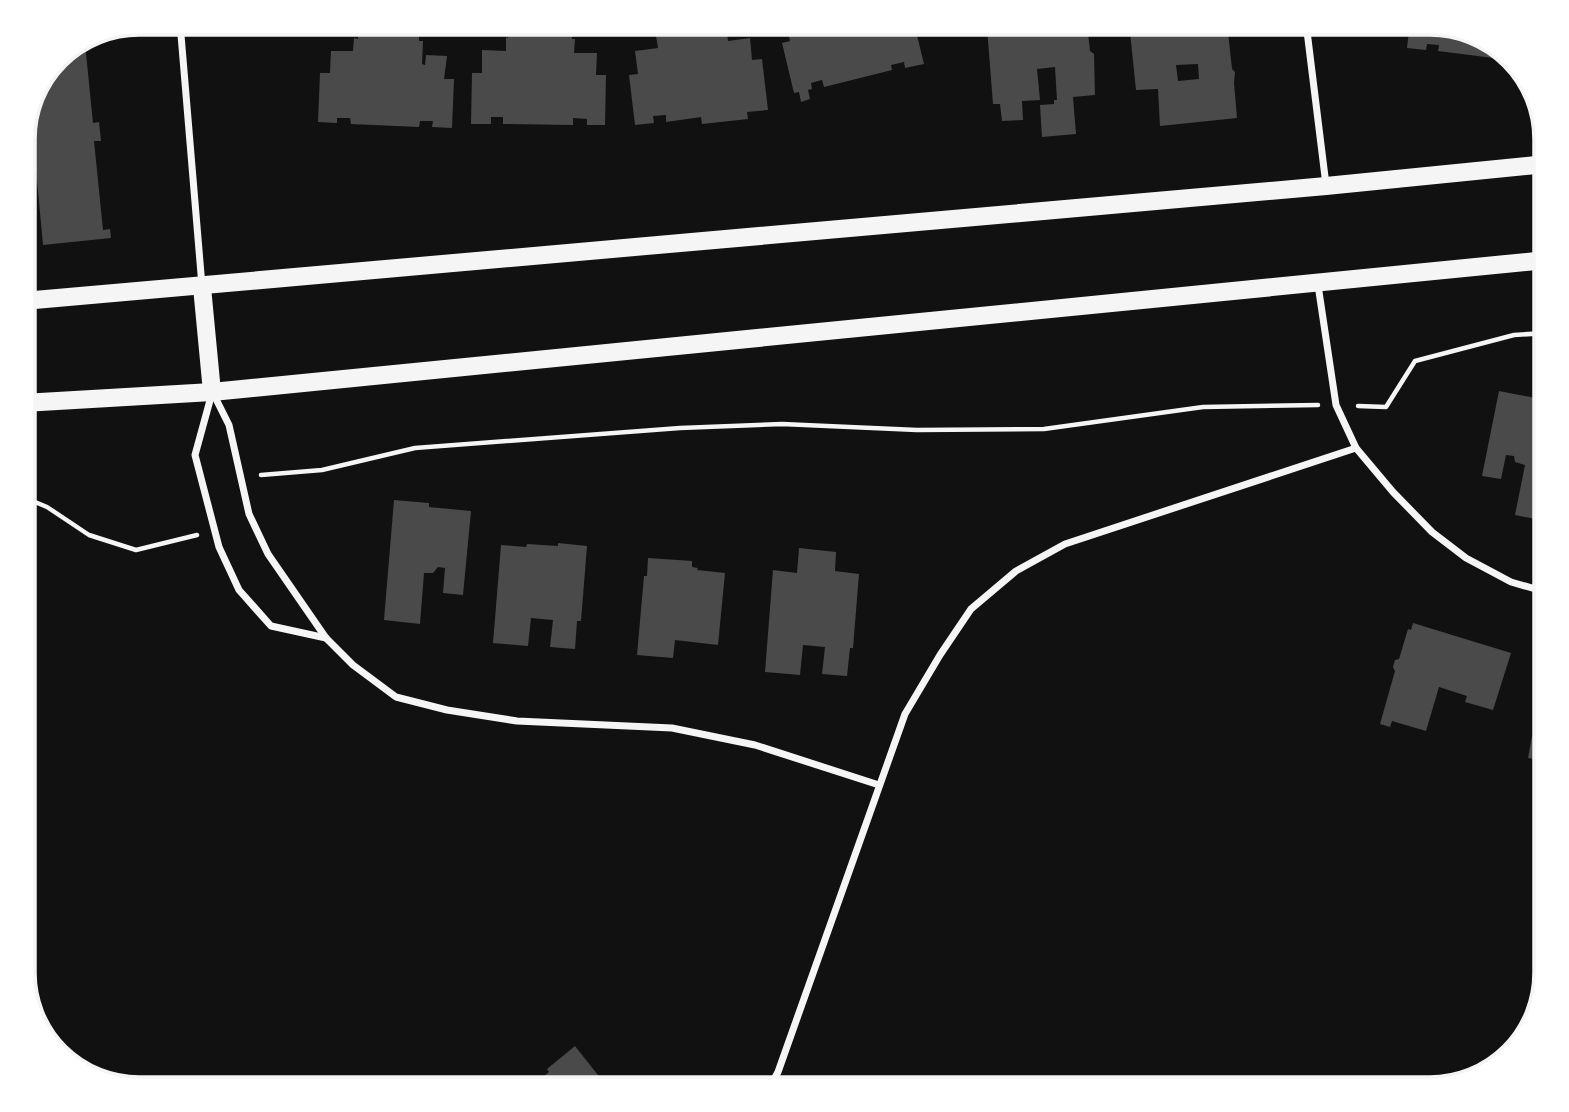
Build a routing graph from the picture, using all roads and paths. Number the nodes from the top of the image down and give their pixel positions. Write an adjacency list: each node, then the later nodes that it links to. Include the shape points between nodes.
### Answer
1 (181, 35): 7 (street)
2 (1307, 35): 4 (street)
3 (1534, 165): 4 (main road)
4 (1326, 186): 7 (main road)
5 (1534, 261): 6 (main road)
6 (1317, 284): 10 (main road); 12 (street)
7 (202, 287): 8 (main road); 10 (main road)
8 (35, 300)
9 (1534, 334): 12 (path, via 1415,360 1385,407)
10 (212, 392): 11 (main road); 14 (street, via 229,425); 16 (street, via 195,455)
11 (35, 402)
12 (1336, 405): 13 (street); 14 (path, via 1203,407 1044,429 782,424 680,428 415,448 322,470)
13 (1356, 448): 17 (street, via 1393,492 1466,558); 19 (street, via 1065,544 1016,571 971,609 940,655 905,714)
14 (239, 476): 18 (street, via 249,514 268,554)
15 (35, 502): 16 (path, via 89,536 136,550 204,533)
16 (208, 507): 18 (street, via 219,548 239,590 271,626)
17 (1534, 589)
18 (326, 638): 19 (street, via 396,697 517,721 672,728 755,745)
19 (879, 785): 20 (street)
20 (775, 1077)

